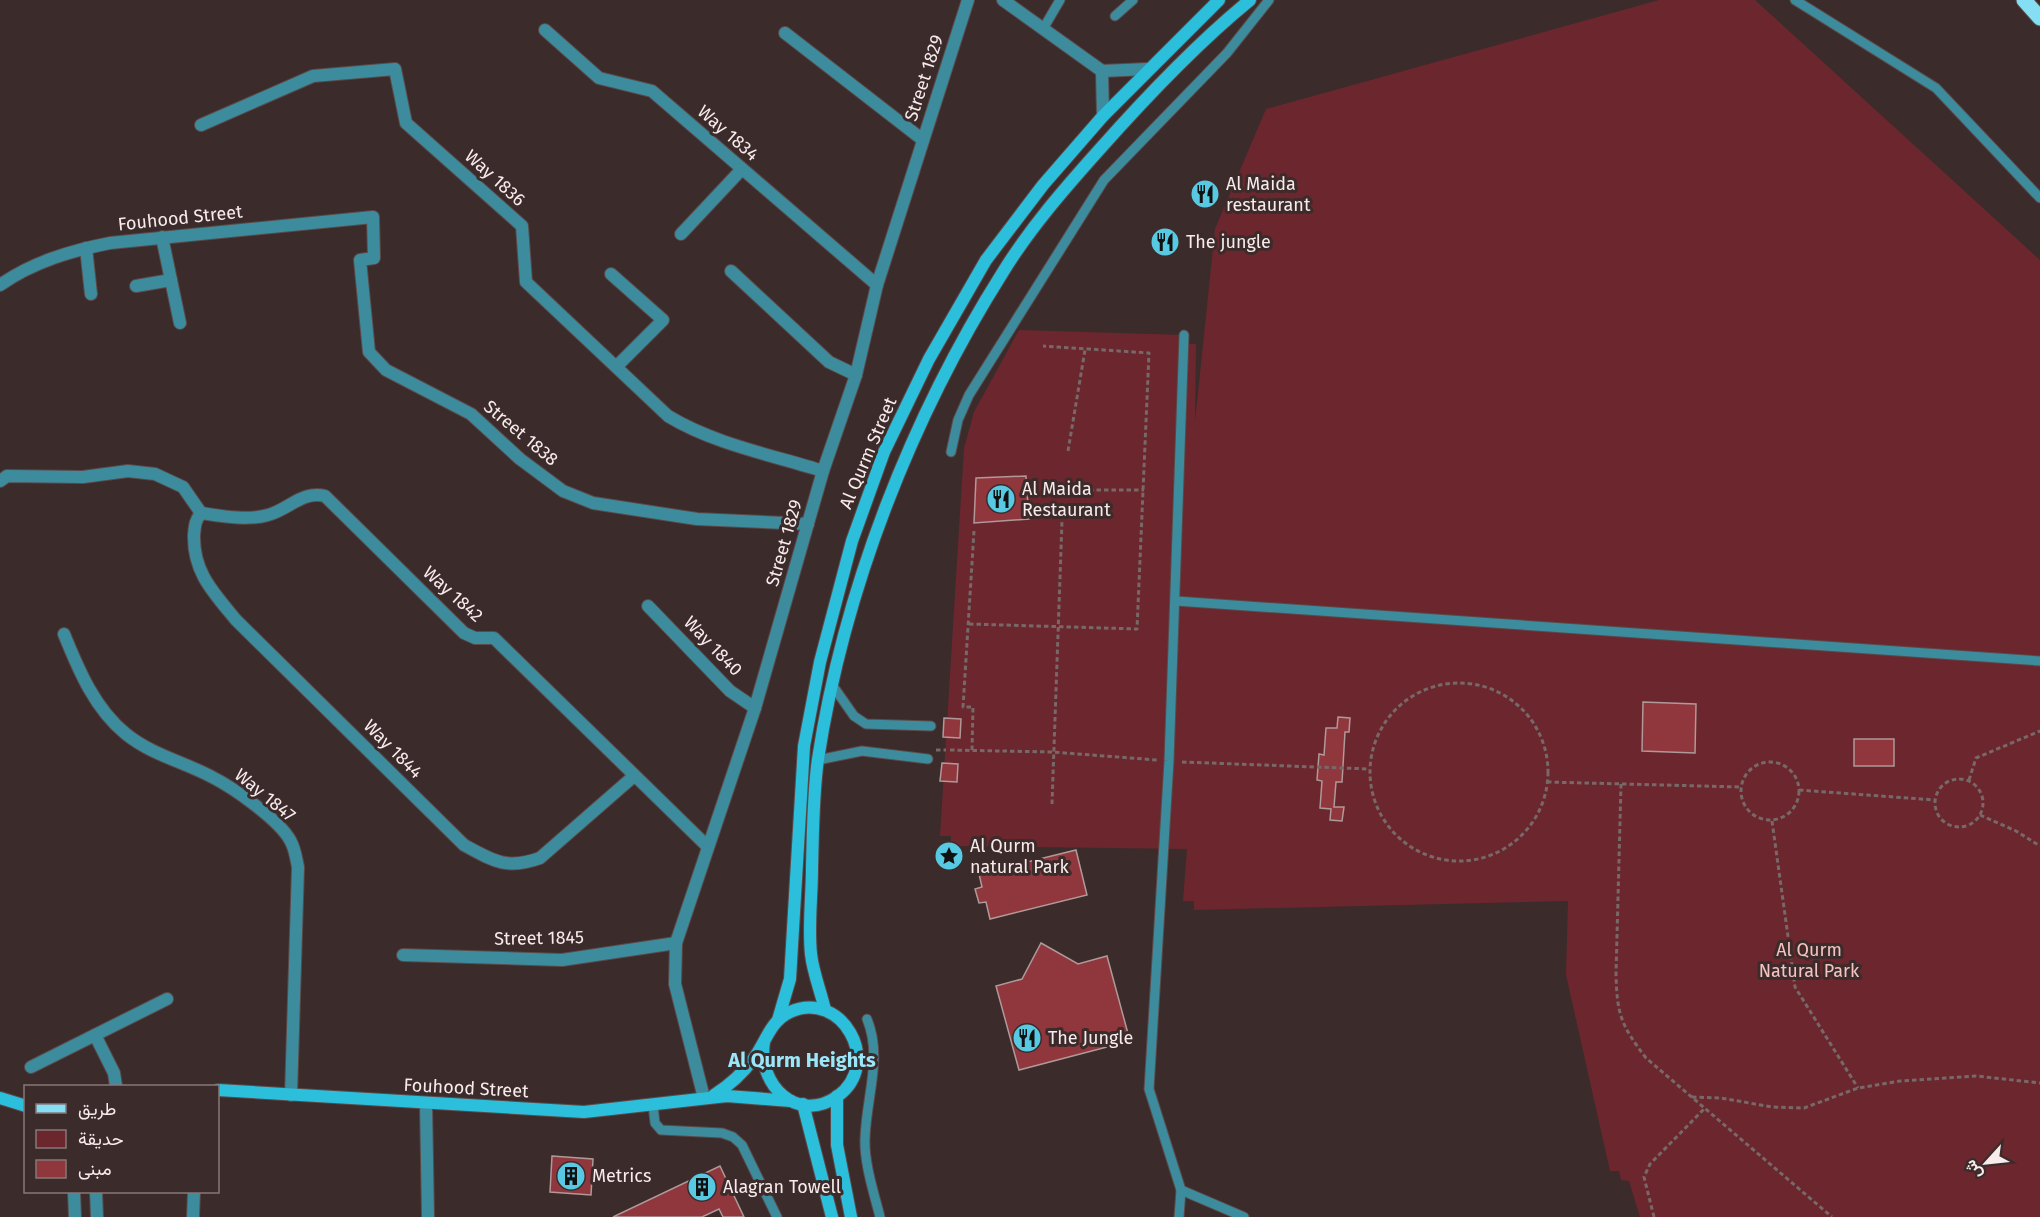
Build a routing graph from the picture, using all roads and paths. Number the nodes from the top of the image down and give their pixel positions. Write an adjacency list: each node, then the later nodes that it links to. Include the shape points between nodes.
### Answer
1 (968, 0): 19 (street, Street 1829)
2 (1003, 0): 12 (street)
3 (1133, 0): 10 (lane)
4 (1219, 0): 15 (main road, Al Qurm Street)
5 (1250, 0): 55 (main road, Al Qurm Street, via 1136,108 1057,197 1004,270 948,366 887,503)
6 (1269, 0): 40 (lane, via 1227,53 1104,180 969,395)
7 (1795, 0): 21 (lane, via 1936,88)
8 (2024, 0): 11 (main road)
9 (1056, 2): 12 (lane)
10 (1115, 16)
11 (2040, 18)
12 (1043, 29): 16 (street)
13 (545, 30): 20 (street, Way 1834, via 599,78 651,91)
14 (785, 33): 19 (street)
15 (1147, 69): 16 (street); 17 (main road, Al Qurm Street)
16 (1102, 71): 17 (street)
17 (1103, 116): 79 (main road, Al Qurm Street, via 1042,185 986,260 929,359 866,499 820,662 804,746 790,979)
18 (201, 125): 37 (street, Way 1836, via 313,76 394,69 406,123 522,226 525,282)
19 (923, 140): 30 (street, Street 1829)
20 (742, 169): 23 (street); 30 (street, Way 1834)
21 (2040, 198)
22 (373, 217): 24 (street, Fouhood Street); 47 (street, Street 1838, via 374,258 360,260 369,352 386,370 471,414 520,459 563,491 593,503 698,519)
23 (681, 234)
24 (162, 237): 25 (street, Fouhood Street); 28 (street)
25 (86, 248): 29 (street, Fouhood Street, via 18,273); 32 (street)
26 (731, 271): 38 (street, via 829,362)
27 (611, 274): 37 (street, via 663,320)
28 (171, 280): 31 (street); 33 (street)
29 (0, 285)
30 (877, 285): 38 (street, Street 1829)
31 (136, 286)
32 (91, 294)
33 (180, 323)
34 (1184, 334): 49 (lane)
35 (1043, 346): 36 (path)
36 (1085, 350): 39 (path); 44 (path, via 1149,353)
37 (617, 366): 41 (street, Way 1836, via 668,416 687,428)
38 (856, 375): 41 (street, Street 1829)
39 (1068, 451)
40 (951, 452)
41 (823, 471): 47 (street, Street 1829)
42 (0, 481): 45 (street, via 8,476 83,477 129,471 155,474 183,487)
43 (1089, 490): 44 (path)
44 (1144, 490): 52 (path, via 1137,629)
45 (201, 513): 62 (street, Way 1842, via 268,516 312,495 325,496 464,633 475,638 494,638); 62 (street, Way 1844, via 195,520 194,554 207,585 236,620 464,844 504,864 540,858)
46 (1062, 521): 52 (path)
47 (808, 524): 56 (street, Street 1829)
48 (974, 531): 51 (path)
49 (1176, 601): 54 (lane); 97 (lane, via 1149,1089)
50 (648, 606): 56 (street, Way 1840, via 730,691)
51 (969, 624): 52 (path); 59 (path, via 963,707 973,707)
52 (1057, 627): 69 (path)
53 (64, 634): 87 (street, Way 1847, via 84,680 114,723 157,753 213,777 290,838 298,867)
54 (2040, 661)
55 (833, 686): 57 (lane, via 854,716 866,724); 61 (main road, Al Qurm Street)
56 (755, 708): 72 (street, Street 1829)
57 (931, 726)
58 (2040, 730): 63 (path, via 1976,758)
59 (972, 750)
60 (928, 759): 61 (lane, via 862,752)
61 (818, 760): 77 (main road, Al Qurm Street, via 811,956)
62 (634, 776): 72 (street, Way 1842)
63 (1969, 780): 68 (path, via 1954,779 1942,786); 70 (path, via 1980,790)
64 (1547, 782): 64 (path, via 1542,740 1526,714 1509,698 1485,686 1451,682 1413,695 1392,712 1374,743 1369,770 1372,796 1386,823 1412,848 1449,861 1482,859 1506,848 1536,817); 65 (path)
65 (1621, 784): 66 (path); 89 (path, via 1617,1005 1624,1030 1646,1059)
66 (1740, 788): 67 (path, via 1747,772 1768,761 1792,772); 71 (path, via 1741,801 1749,812)
67 (1799, 790): 68 (path); 71 (path, via 1795,806 1785,817)
68 (1935, 800): 70 (path, via 1938,814 1947,824 1966,826)
69 (1052, 804)
70 (1980, 815): 73 (path)
71 (1772, 821): 85 (path, via 1795,987)
72 (707, 846): 74 (street, Street 1829)
73 (2040, 846)
74 (676, 943): 75 (street, Street 1845, via 562,960); 91 (street, Street 1829, via 675,984)
75 (403, 955)
76 (167, 999): 80 (street)
77 (825, 1010): 79 (main road, via 800,1009); 88 (main road, via 850,1029 857,1050 856,1073)
78 (867, 1019): 108 (lane, via 874,1048 864,1142)
79 (778, 1020): 81 (main road)
80 (95, 1035): 82 (street); 84 (street)
81 (764, 1042): 91 (main road, via 747,1068); 92 (main road, via 764,1071 771,1085)
82 (31, 1067)
83 (2040, 1083): 85 (path, via 1976,1076)
84 (116, 1085)
85 (1858, 1088): 89 (path, via 1804,1108)
86 (219, 1090): 87 (main road, Fouhood Street)
87 (291, 1095): 93 (main road, Fouhood Street)
88 (837, 1096): 92 (main road, via 826,1102); 107 (main road, via 837,1144)
89 (1690, 1097): 96 (path)
90 (0, 1098): 94 (main road)
91 (708, 1098): 92 (main road, Fouhood Street, via 743,1095); 95 (main road, Fouhood Street)
92 (797, 1102): 106 (main road)
93 (426, 1104): 95 (main road, Fouhood Street, via 584,1112); 104 (street)
94 (24, 1105)
95 (653, 1105): 105 (lane, via 655,1123 666,1132 722,1133 738,1141)
96 (1704, 1109): 111 (path, via 1650,1164 1644,1177); 112 (path)
97 (1181, 1190): 109 (lane); 110 (lane)
98 (194, 1193): 103 (street)
99 (74, 1195): 100 (street); 101 (street)
100 (96, 1195): 102 (street)
101 (75, 1217)
102 (98, 1217)
103 (193, 1217)
104 (428, 1217)
105 (777, 1217)
106 (832, 1217)
107 (851, 1217)
108 (880, 1217)
109 (1179, 1217)
110 (1244, 1217)
111 (1654, 1217)
112 (1832, 1217)

